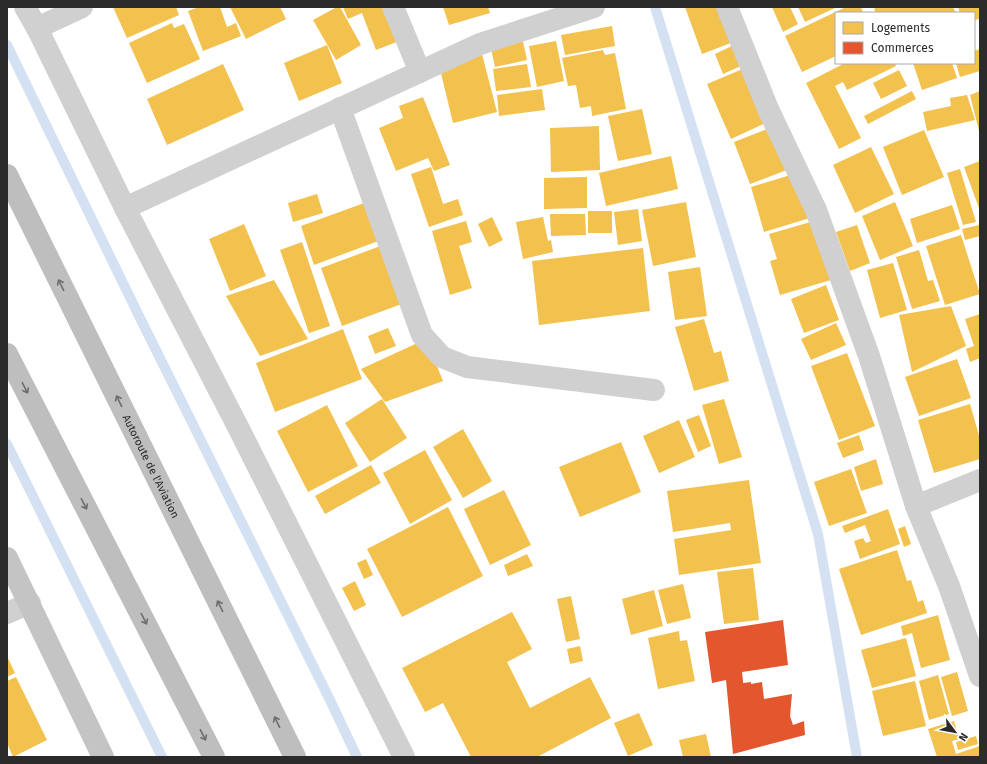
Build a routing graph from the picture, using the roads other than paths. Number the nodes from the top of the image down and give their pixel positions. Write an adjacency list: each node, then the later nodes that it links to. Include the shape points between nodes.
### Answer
1 (25, 7): 6 (street)
2 (82, 7): 6 (street)
3 (393, 7): 7 (street)
4 (594, 7): 7 (street, via 480,44)
5 (727, 7): 14 (street, via 768,109 816,210 869,356)
6 (37, 28): 10 (street)
7 (420, 72): 8 (street)
8 (340, 108): 10 (street); 12 (street, via 422,334 442,357 467,367)
9 (7, 175): 21 (highway, Autoroute de l'Aviation, one-way to 9)
10 (125, 208): 22 (street)
11 (7, 354): 20 (highway, one-way to 20)
12 (654, 390)
13 (980, 480): 14 (street)
14 (916, 506): 18 (street, via 949,586)
15 (7, 558): 16 (main road)
16 (30, 603): 17 (street); 19 (main road)
17 (7, 613)
18 (980, 676)
19 (103, 757)
20 (214, 757)
21 (295, 757)
22 (404, 757)

